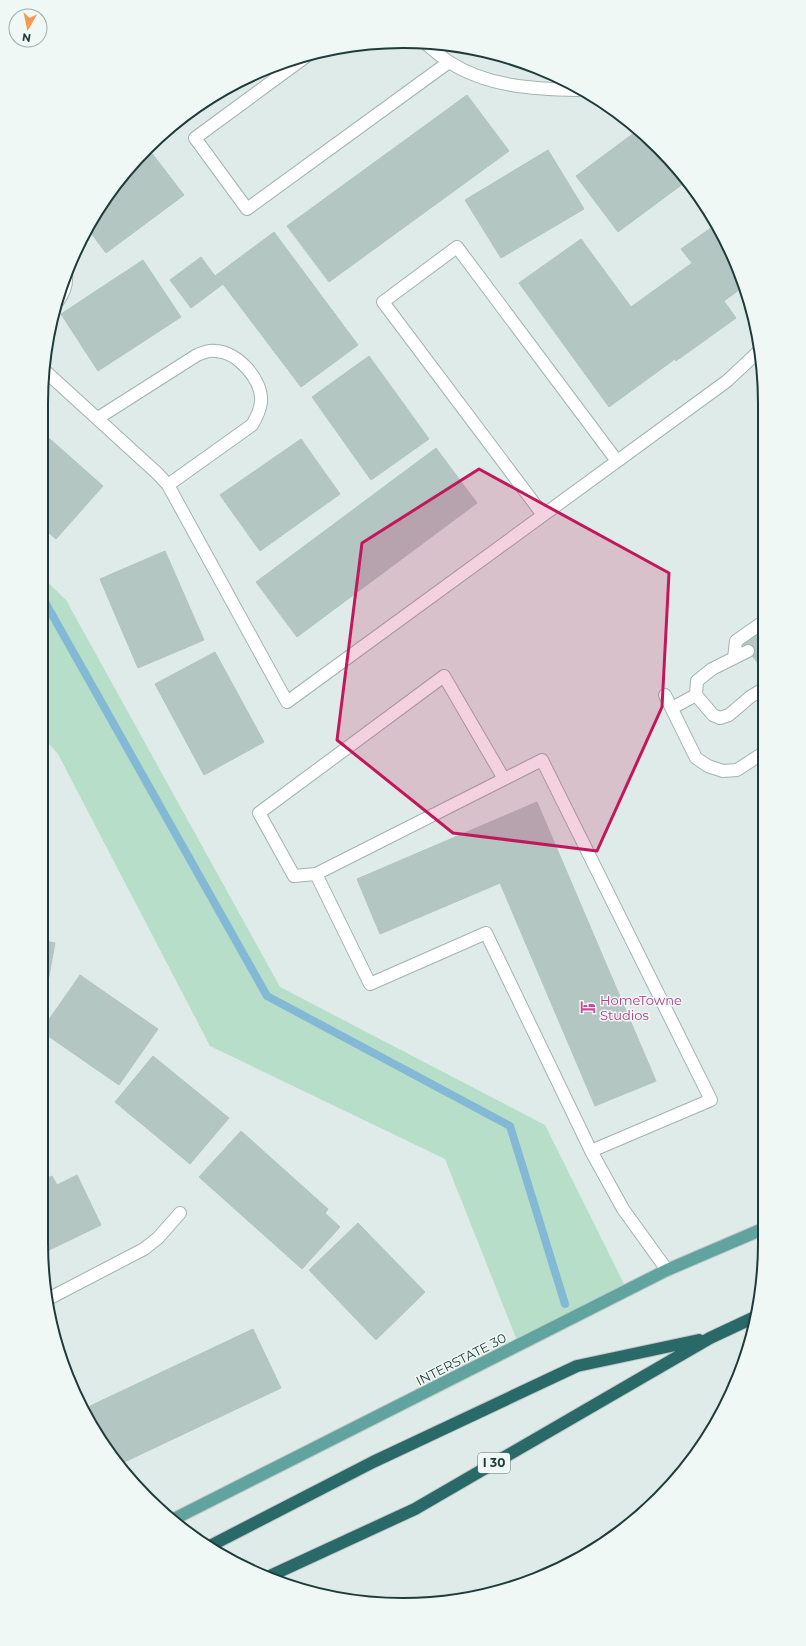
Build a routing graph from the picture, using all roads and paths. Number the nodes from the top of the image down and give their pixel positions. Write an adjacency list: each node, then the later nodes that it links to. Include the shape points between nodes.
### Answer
1 (433, 50): 2 (lane)
2 (449, 62): 3 (lane, via 248,209 195,138); 5 (lane, via 474,74 510,86)
3 (294, 66)
4 (555, 83): 5 (lane)
5 (541, 89): 6 (lane)
6 (569, 90)
7 (755, 355): 10 (lane, via 727,381)
8 (49, 375): 9 (lane)
9 (98, 418): 11 (lane); 11 (lane, via 197,355 214,350 230,354 243,363 259,387 261,400 259,413 252,425)
10 (617, 461): 12 (lane); 12 (lane, via 457,247 450,251 383,302)
11 (168, 485): 12 (lane, via 287,702)
12 (543, 515)
13 (758, 626): 15 (lane, via 736,641)
14 (748, 651): 15 (lane)
15 (734, 658): 18 (lane, via 712,669 697,681)
16 (758, 692): 18 (lane, via 729,715 720,718 713,715)
17 (665, 695): 19 (lane)
18 (696, 695): 19 (lane)
19 (672, 708): 20 (lane, via 696,758 708,766 723,771 737,770)
20 (758, 758)
21 (504, 779): 22 (lane); 22 (lane, via 444,676 259,813 294,876); 23 (lane, via 542,760 711,1100)
22 (316, 874): 23 (lane, via 370,984 486,933)
23 (591, 1151): 26 (lane, via 623,1209)
24 (180, 1213): 27 (lane, via 158,1238 144,1249)
25 (758, 1231): 26 (main road, INTERSTATE 30)
26 (667, 1270): 30 (main road, INTERSTATE 30)
27 (52, 1297)
28 (749, 1320): 29 (highway, I 30)
29 (710, 1338): 31 (highway, via 578,1366 373,1462); 32 (highway, I 30, via 415,1509)
30 (178, 1517)
31 (215, 1544)
32 (275, 1574)

